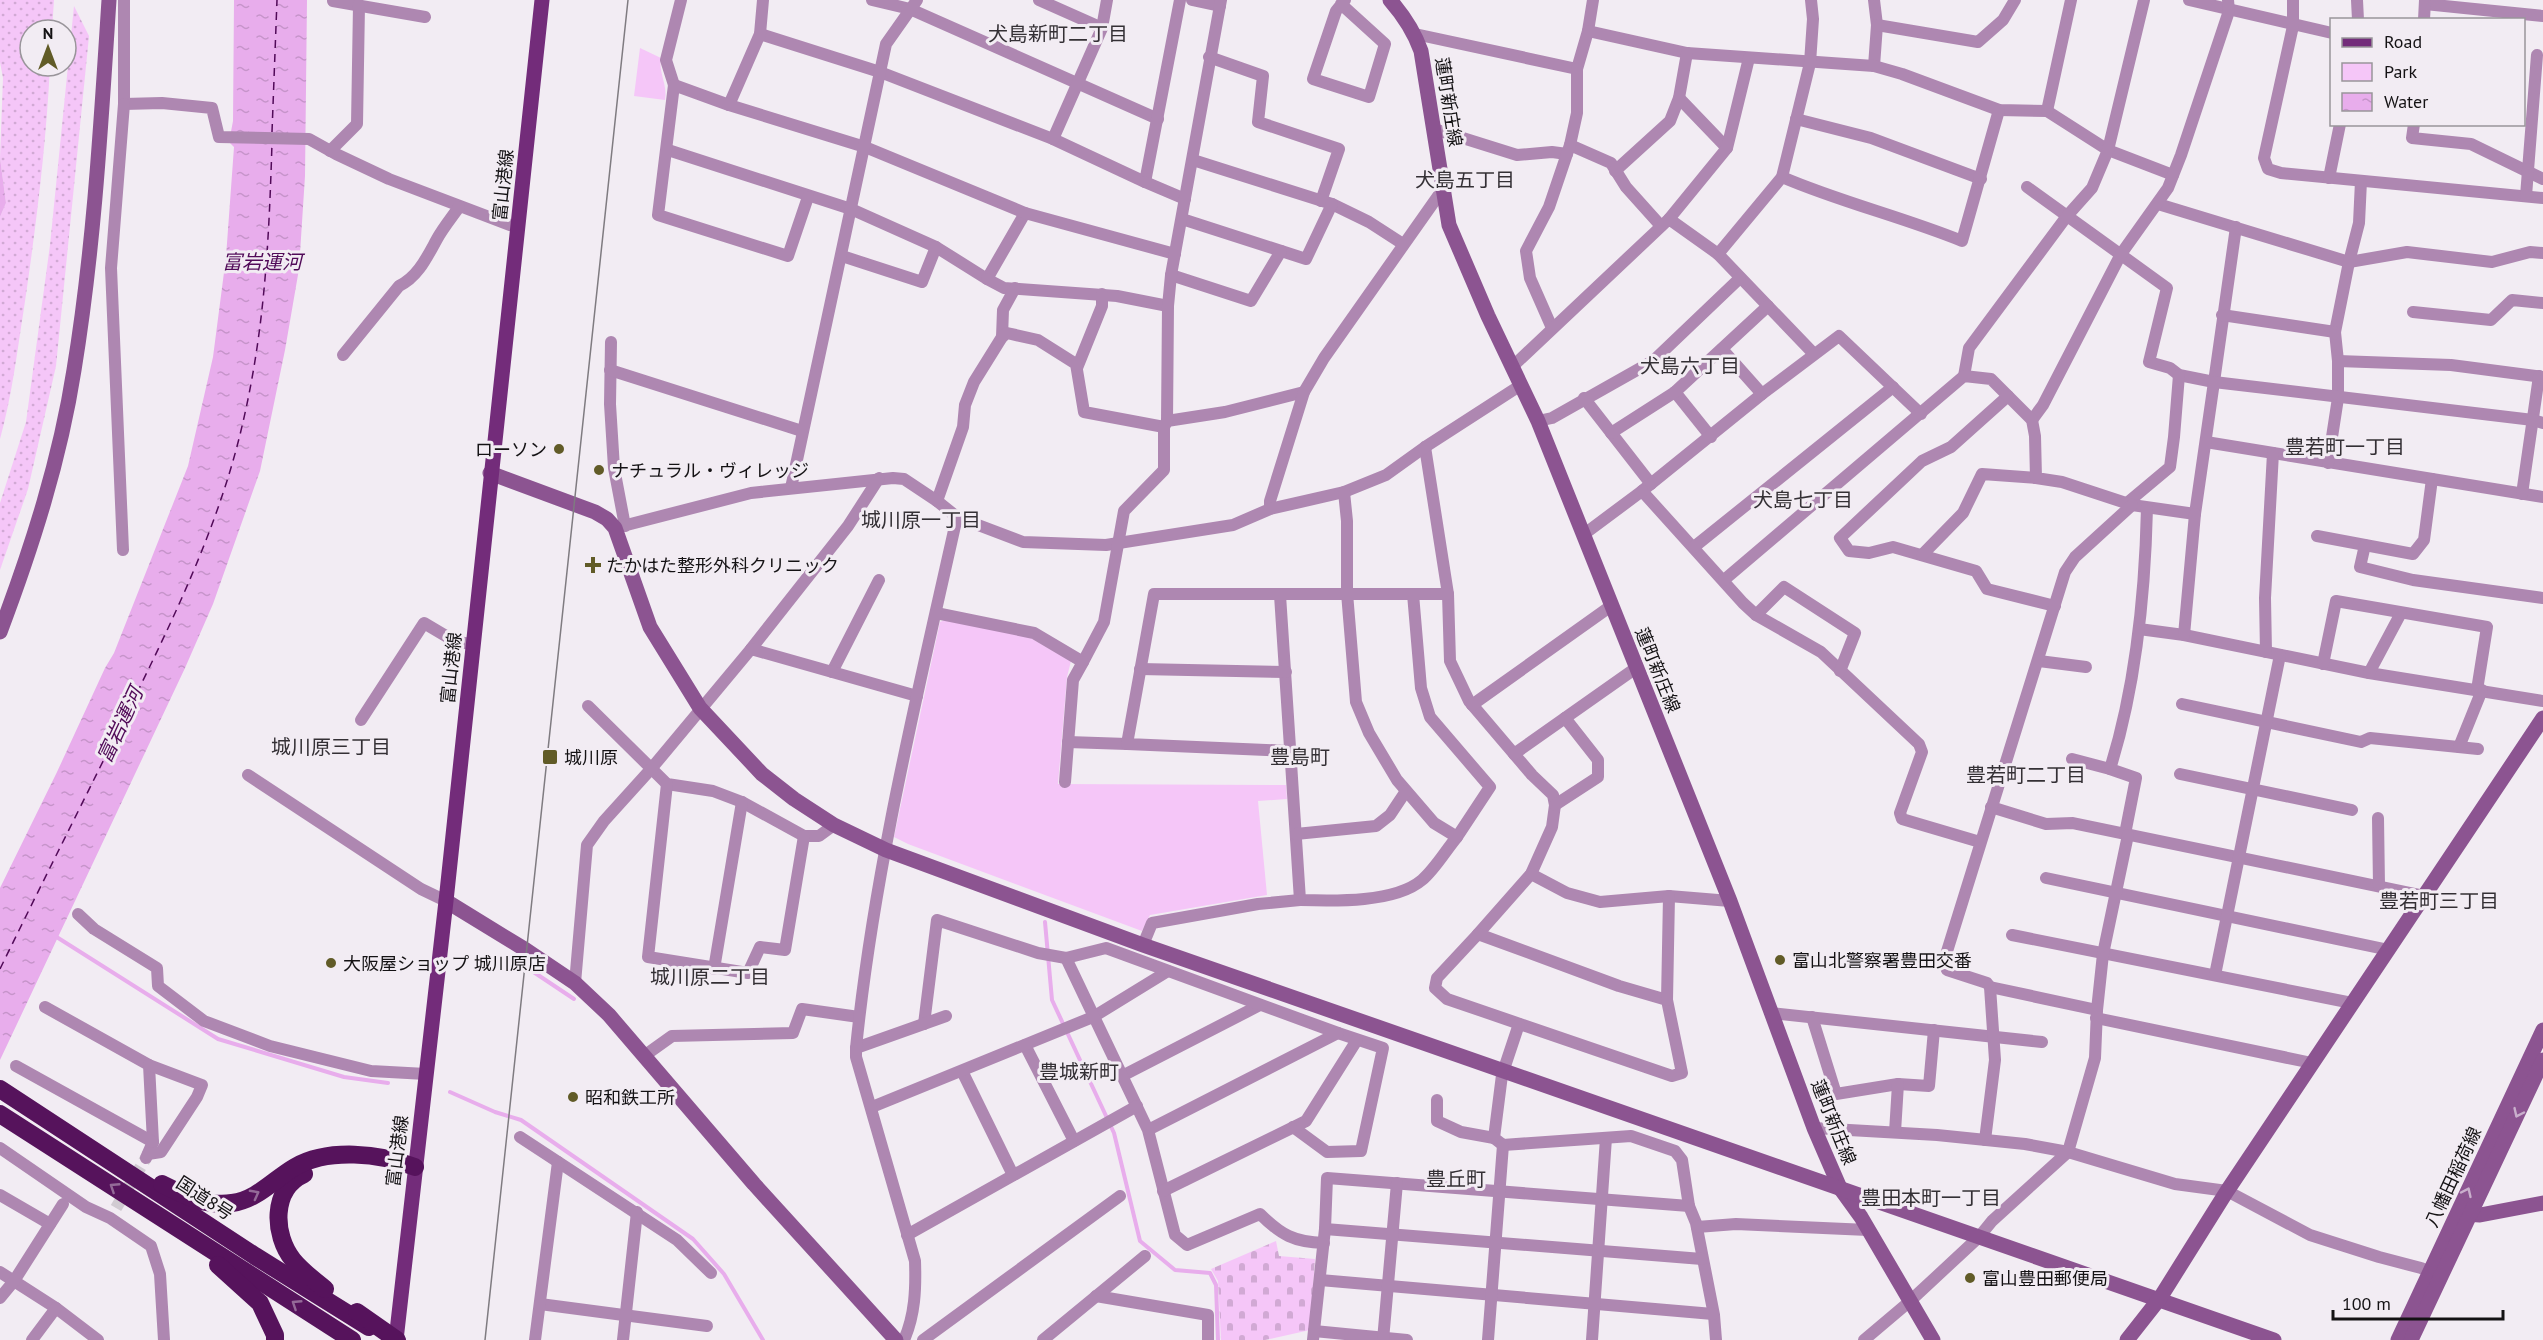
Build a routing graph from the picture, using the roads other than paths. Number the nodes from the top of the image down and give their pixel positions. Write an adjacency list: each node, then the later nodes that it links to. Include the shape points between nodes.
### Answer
1 (109, 0): 183 (street, via 92,229 74,371 55,462)
2 (124, 0): 51 (street)
3 (542, 0): 92 (main road, 富山港線)
4 (681, 0): 49 (street, via 666,60)
5 (763, 0): 37 (street)
6 (872, 0): 25 (street)
7 (1040, 0): 34 (street)
8 (1107, 0): 34 (street)
9 (1180, 0): 55 (street)
10 (1192, 0): 24 (street)
11 (1390, 0): 38 (street, 蓮町新庄線)
12 (1593, 0): 35 (street)
13 (1811, 0): 44 (street)
14 (1874, 0): 32 (street)
15 (2015, 0): 32 (street, via 2003,20 1978,42)
16 (2071, 0): 54 (street)
17 (2144, 0): 65 (street)
18 (2189, 0): 27 (street)
19 (2293, 0): 33 (street)
20 (2357, 0): 30 (street)
21 (333, 1): 26 (street)
22 (1343, 2): 22 (street, via 1336,11 1313,80 1369,97 1385,44)
23 (2425, 2): 28 (street); 31 (street)
24 (1220, 3): 42 (street)
25 (914, 4): 47 (street, via 886,44); 48 (street)
26 (359, 5): 29 (street); 66 (street, via 357,124)
27 (2229, 5): 33 (street); 70 (street)
28 (2543, 16)
29 (425, 17)
30 (2358, 18)
31 (2424, 18)
32 (1877, 25): 45 (street)
33 (2293, 26): 36 (street); 72 (street, via 2264,158 2268,169 2281,173)
34 (1102, 28): 48 (street)
35 (1587, 31): 39 (street); 46 (street)
36 (2330, 33)
37 (760, 34): 47 (street); 52 (street)
38 (1415, 34): 46 (street); 59 (street, 蓮町新庄線)
39 (1687, 53): 43 (street); 50 (street)
40 (2525, 54): 41 (street)
41 (2540, 55): 69 (street)
42 (1209, 57): 67 (street); 83 (street, via 1263,76 1258,122 1339,149)
43 (1749, 58): 44 (street); 62 (street)
44 (1810, 63): 45 (street); 56 (street)
45 (1874, 66): 53 (street)
46 (1577, 69): 64 (street, via 1578,113)
47 (880, 72): 60 (street); 61 (street)
48 (1077, 83): 55 (street); 60 (street)
49 (674, 85): 52 (street); 63 (street)
50 (1679, 98): 62 (street); 68 (street, via 1670,121)
51 (124, 104): 66 (street, via 212,108 219,137 309,139); 168 (street, via 111,268)
52 (729, 105): 61 (street)
53 (1999, 110): 54 (street); 74 (street)
54 (2047, 111): 65 (street)
55 (1158, 119): 76 (street)
56 (1796, 119): 71 (street); 74 (street, via 1871,138)
57 (2340, 126): 72 (street)
58 (2414, 126): 69 (street, via 2412,138 2472,144)
59 (1434, 129): 64 (street, via 1517,155); 78 (street, 蓮町新庄線)
60 (1053, 139): 76 (street)
61 (865, 147): 86 (street); 87 (street)
62 (1727, 148): 90 (street)
63 (668, 150): 79 (street); 79 (street, via 658,215 788,256)
64 (1569, 150): 68 (street, via 1611,163); 112 (street, via 1549,207 1526,251 1530,278)
65 (2108, 150): 70 (street); 88 (street, via 2092,188)
66 (330, 151): 85 (street)
67 (1193, 160): 82 (street); 83 (street)
68 (1615, 171): 90 (street)
69 (2528, 171): 73 (street); 80 (street)
70 (2173, 175): 84 (street)
71 (1782, 177): 74 (street, via 1962,241); 98 (street)
72 (2329, 178): 75 (street)
73 (2543, 178)
74 (1981, 179)
75 (2361, 181): 80 (street); 101 (street, via 2359,223)
76 (1145, 182): 82 (street)
77 (2027, 188): 88 (street)
78 (1443, 189): 93 (street); 120 (street, 蓮町新庄線, via 1449,225)
79 (808, 196): 86 (street)
80 (2526, 196): 81 (street)
81 (2543, 198)
82 (1185, 199): 89 (street)
83 (1327, 203): 93 (street, via 1369,222); 95 (street, via 1306,259)
84 (2158, 204): 91 (street); 99 (street)
85 (459, 207): 92 (street); 118 (street, via 410,281 399,286)
86 (851, 209): 94 (street); 100 (street)
87 (1025, 213): 97 (street); 104 (street)
88 (2067, 216): 99 (street); 124 (street, via 1969,348)
89 (1182, 219): 95 (street); 97 (street)
90 (1665, 222): 98 (street); 112 (street)
91 (2236, 227): 101 (street); 111 (street)
92 (518, 228): 147 (main road, 富山港線)
93 (1403, 244): 129 (street)
94 (936, 247): 100 (street, via 922,282); 104 (street)
95 (1281, 251): 102 (street, via 1251,301)
96 (2543, 253): 101 (street, via 2530,252 2492,262 2407,252)
97 (1175, 254): 102 (street)
98 (1718, 254): 103 (street)
99 (2121, 254): 123 (street, via 2167,288 2149,362); 136 (street)
100 (842, 256): 140 (street)
101 (2349, 262): 113 (street)
102 (1171, 275): 108 (street)
103 (1740, 278): 109 (street); 133 (street, via 1653,361)
104 (987, 279): 105 (street, via 1004,288)
105 (1015, 288): 106 (street); 114 (street, via 1003,310)
106 (1102, 294): 108 (street); 121 (street, via 1102,306)
107 (2543, 303): 110 (street, via 2512,300 2491,320)
108 (1168, 306): 139 (street)
109 (1768, 306): 116 (street); 117 (street)
110 (2413, 312)
111 (2222, 315): 113 (street); 126 (street)
112 (1552, 328): 120 (street)
113 (2336, 332): 119 (street)
114 (1002, 337): 121 (street, via 1007,333 1038,340); 156 (street, via 974,382 965,405 963,428)
115 (611, 342): 122 (street)
116 (1722, 349): 130 (street); 131 (street)
117 (1814, 354): 128 (street, via 1839,336); 131 (street)
118 (344, 355)
119 (2338, 361): 125 (street, via 2451,365); 134 (street)
120 (1512, 367): 127 (street, 蓮町新庄線)
121 (1077, 368): 139 (street, via 1084,412)
122 (610, 370): 140 (street); 162 (street)
123 (2179, 375): 126 (street); 157 (street, via 2170,467)
124 (1964, 376): 132 (street, via 1991,379); 135 (street)
125 (2541, 376): 138 (street)
126 (2214, 382): 134 (street); 143 (street)
127 (1521, 386): 137 (street, 蓮町新庄線); 144 (street)
128 (1893, 387): 135 (street); 167 (street)
129 (1304, 392): 139 (street); 159 (street)
130 (1676, 392): 141 (street); 142 (street)
131 (1762, 394): 142 (street)
132 (2008, 396): 136 (street); 169 (street, via 1952,447 1922,461 1840,537 1849,550 1869,553 1893,547)
133 (1584, 398): 137 (street); 141 (street)
134 (2338, 398): 138 (street); 146 (street)
135 (1921, 414): 171 (street)
136 (2032, 420): 149 (street)
137 (1538, 421): 163 (street, 蓮町新庄線)
138 (2538, 421): 154 (street)
139 (1165, 424): 165 (street, via 1164,470 1124,511)
140 (802, 431): 151 (street)
141 (1611, 433): 152 (street)
142 (1711, 437): 152 (street)
143 (2206, 442): 145 (street); 160 (street)
144 (1425, 447): 153 (street, via 1386,475); 174 (street)
145 (2272, 453): 146 (street); 187 (street)
146 (2328, 463): 150 (street)
147 (490, 473): 162 (street, via 595,512); 185 (main road, 富山港線)
148 (879, 478): 151 (street); 156 (street, via 904,479); 186 (street, via 849,526)
149 (2036, 478): 157 (street, via 2062,482); 169 (street, via 1982,474 1963,513)
150 (2432, 480): 154 (street); 166 (street, via 2424,540 2413,555)
151 (790, 488): 162 (street, via 751,493)
152 (1647, 488): 163 (street); 167 (street)
153 (1344, 492): 159 (street); 172 (street)
154 (2522, 494): 155 (street)
155 (2543, 497)
156 (937, 501): 161 (street)
157 (2130, 504): 158 (street); 178 (street, via 2075,557 2065,572)
158 (2147, 508): 160 (street); 182 (street)
159 (1270, 509): 165 (street, via 1233,525)
160 (2195, 514): 184 (street)
161 (957, 517): 165 (street, via 1023,542); 179 (street)
162 (620, 527): 205 (street, via 650,627)
163 (1582, 534): 177 (street, 蓮町新庄線)
164 (2317, 536): 166 (street)
165 (1119, 543): 190 (street, via 1104,622)
166 (2365, 545): 176 (street, via 2360,567 2413,580)
167 (1694, 547): 171 (street)
168 (123, 550)
169 (1922, 555): 178 (street, via 1976,571 1987,589)
170 (879, 580): 196 (street)
171 (1724, 580): 181 (street)
172 (1347, 592): 173 (street); 175 (street); 224 (street, via 1356,702 1368,733)
173 (1413, 594): 174 (street); 234 (street, via 1421,688 1430,717 1490,787)
174 (1448, 594): 203 (street, via 1450,661)
175 (1280, 595): 194 (street, via 1154,594); 197 (street)
176 (2543, 598)
177 (1611, 606): 193 (street, 蓮町新庄線); 203 (street)
178 (2055, 606): 189 (street)
179 (936, 613): 190 (street, via 1034,633); 200 (street)
180 (2402, 613): 191 (street, via 2336,601); 198 (street); 199 (street, via 2487,627)
181 (1756, 615): 195 (street, via 1821,652); 195 (street, via 1784,587 1855,633)
182 (2139, 629): 184 (street); 218 (street, via 2122,730)
183 (0, 632)
184 (2184, 636): 187 (street)
185 (473, 644): 208 (street, via 456,642 424,623); 245 (main road, 富山港線)
186 (750, 649): 196 (street); 205 (street)
187 (2266, 652): 188 (street)
188 (2280, 655): 191 (street); 209 (street)
189 (2039, 661): 192 (street); 227 (street)
190 (1083, 662): 210 (street, via 1073,680)
191 (2324, 664): 198 (street)
192 (2086, 667)
193 (1636, 668): 206 (street); 246 (street, 蓮町新庄線)
194 (1140, 669): 197 (street); 211 (street)
195 (1840, 671): 235 (street, via 1919,744 1922,752 1900,813 1902,819)
196 (832, 672): 200 (street)
197 (1286, 672): 214 (street)
198 (2369, 673): 199 (street)
199 (2480, 690): 201 (street); 212 (street)
200 (917, 696): 236 (street)
201 (2543, 701)
202 (2182, 704): 209 (street)
203 (1472, 705): 215 (street)
204 (588, 706): 217 (street)
205 (700, 708): 217 (street); 230 (street, via 762,774)
206 (1565, 718): 215 (street); 226 (street, via 1598,760 1598,777)
207 (2543, 718): 243 (street)
208 (361, 720)
209 (2267, 721): 212 (street, via 2361,742 2370,738); 223 (street)
210 (1068, 742): 211 (street); 221 (street)
211 (1127, 744): 214 (street)
212 (2459, 747): 213 (street)
213 (2478, 750)
214 (1291, 751): 231 (street)
215 (1514, 754): 226 (street, via 1553,795)
216 (2072, 759): 218 (street)
217 (651, 769): 222 (street); 258 (street, via 587,845)
218 (2110, 769): 232 (street, via 2136,778)
219 (2180, 774): 223 (street)
220 (248, 775): 245 (street, via 421,890)
221 (1065, 782)
222 (667, 784): 225 (street, via 713,791); 255 (street, via 648,957)
223 (2254, 789): 228 (street); 237 (street)
224 (1406, 791): 231 (street, via 1390,815 1376,826); 234 (street, via 1434,823)
225 (742, 802): 233 (street); 255 (street)
226 (1555, 804): 238 (street, via 1552,828)
227 (1991, 807): 232 (street, via 2046,824 2073,823); 235 (street)
228 (2352, 810)
229 (2378, 818): 240 (street)
230 (834, 825): 233 (street, via 819,836); 236 (street)
231 (1296, 834): 244 (street)
232 (2126, 835): 237 (street); 241 (street)
233 (804, 836): 255 (street, via 785,950 760,946 748,973)
234 (1457, 837): 244 (street, via 1422,881 1394,895)
235 (1980, 842): 259 (street, via 1944,962 1947,970 1987,982)
236 (886, 850): 251 (street); 267 (street)
237 (2240, 857): 240 (street); 248 (street)
238 (1531, 874): 242 (street, via 1567,893 1600,902); 249 (street)
239 (2046, 878): 241 (street)
240 (2379, 886): 243 (street)
241 (2115, 892): 248 (street); 253 (street)
242 (1669, 896): 246 (street); 260 (street)
243 (2425, 896): 252 (street)
244 (1300, 900): 251 (street, via 1152,923)
245 (446, 901): 258 (street); 287 (main road, 富山港線)
246 (1730, 901): 264 (street, 蓮町新庄線)
247 (78, 914): 287 (street, via 94,929 157,968 158,986 204,1021 270,1046 353,1068)
248 (2227, 916): 252 (street); 257 (street)
249 (1478, 934): 260 (street); 271 (street, via 1437,978 1435,988 1447,999)
250 (2012, 935): 253 (street)
251 (1143, 945): 285 (street)
252 (2389, 950): 261 (street)
253 (2103, 954): 257 (street); 265 (street)
254 (1066, 958): 256 (street, via 1106,948); 268 (street); 270 (street, via 1038,953 937,920)
255 (714, 969)
256 (1168, 971): 262 (street); 268 (street)
257 (2215, 975): 261 (street)
258 (575, 983): 280 (street)
259 (1990, 987): 265 (street); 275 (street)
260 (1667, 1000): 271 (street, via 1682,1073 1672,1076)
261 (2352, 1003): 282 (street)
262 (1258, 1006): 274 (street); 288 (street)
263 (45, 1007): 283 (street)
264 (1771, 1013): 269 (street); 297 (street, 蓮町新庄線)
265 (2096, 1014): 282 (street); 307 (street, via 2095,1059)
266 (946, 1016): 270 (street)
267 (859, 1017): 279 (street); 280 (street, via 802,1009 793,1033 672,1036)
268 (1093, 1017): 278 (street); 288 (street)
269 (1812, 1017): 272 (street); 289 (street, via 1836,1094)
270 (924, 1024): 279 (street)
271 (1519, 1024): 285 (street)
272 (1934, 1030): 275 (street); 289 (street, via 1929,1086)
273 (2543, 1030): 324 (street, 八幡田稲荷線, one-way to 273)
274 (1338, 1033): 276 (street); 298 (street)
275 (1994, 1036): 277 (street); 302 (street, via 1995,1060)
276 (1357, 1040): 296 (street, via 1306,1121); 296 (street, via 1383,1048 1361,1151 1326,1152)
277 (2042, 1042)
278 (1024, 1045): 286 (street); 303 (street)
279 (856, 1048): 294 (street)
280 (644, 1056): 366 (street)
281 (2543, 1060): 324 (street, 八幡田稲荷線, one-way to 324)
282 (2312, 1063): 315 (street)
283 (149, 1065): 306 (street); 306 (street, via 202,1085 161,1152)
284 (16, 1066): 306 (street)
285 (1505, 1070): 304 (street); 312 (street)
286 (962, 1071): 294 (street); 310 (street)
287 (426, 1074): 309 (main road, 富山港線)
288 (1122, 1076): 293 (street)
289 (1898, 1084): 299 (street)
290 (0, 1089): 292 (highway, 国道8号)
291 (1437, 1100): 304 (street, via 1437,1121)
292 (26, 1106): 309 (highway, one-way to 309, via 163,1185 201,1202 232,1203 251,1197 294,1167 318,1156 355,1156 399,1161); 351 (highway, 国道8号)
293 (1137, 1106): 298 (street); 303 (street)
294 (872, 1107): 330 (street)
295 (4, 1117): 322 (highway, one-way to 295)
296 (1293, 1127): 314 (street)
297 (1814, 1128): 299 (street); 312 (street, 蓮町新庄線)
298 (1148, 1130): 314 (street)
299 (1895, 1132): 302 (street)
300 (520, 1137): 308 (street)
301 (1606, 1138): 304 (street); 318 (street); 321 (street, via 1630,1136 1675,1151 1682,1160)
302 (1985, 1140): 307 (street)
303 (1074, 1141): 310 (street)
304 (1498, 1142): 313 (street)
305 (0, 1148): 360 (street, via 86,1207 113,1213 151,1246 160,1274)
306 (149, 1151)
307 (2068, 1152): 315 (street, via 2175,1184); 331 (street)
308 (558, 1162): 323 (street); 348 (street)
309 (415, 1167): 351 (highway, via 394,1172 319,1167 300,1175 282,1193 280,1237 293,1260); 363 (main road, 富山港線)
310 (1014, 1175): 330 (street)
311 (1397, 1183): 313 (street); 327 (street, via 1327,1178); 329 (street)
312 (1840, 1188): 328 (street, 蓮町新庄線); 331 (street)
313 (1500, 1190): 318 (street); 332 (street)
314 (1164, 1191): 333 (street, via 1175,1235 1186,1245 1260,1215 1278,1233)
315 (2227, 1191): 339 (street, via 2310,1235); 346 (street)
316 (0, 1195): 325 (street)
317 (1120, 1196): 368 (street)
318 (1602, 1199): 321 (street); 334 (street)
319 (2543, 1203): 324 (street)
320 (63, 1204): 325 (street)
321 (1689, 1206): 326 (street)
322 (146, 1208): 356 (highway, one-way to 322); 361 (highway, via 230,1274 260,1303)
323 (637, 1212): 338 (street, via 677,1240); 353 (street)
324 (2464, 1214): 339 (street, 八幡田稲荷線)
325 (50, 1224): 341 (street)
326 (1697, 1227): 328 (street, via 1736,1224); 336 (street)
327 (1325, 1229): 329 (street); 333 (street)
328 (1868, 1230): 347 (street, 蓮町新庄線)
329 (1392, 1234): 332 (street); 342 (street)
330 (908, 1235): 367 (street, via 916,1286 912,1323)
331 (1979, 1237): 346 (street); 347 (street)
332 (1496, 1242): 334 (street); 344 (street)
333 (1324, 1243): 340 (street)
334 (1598, 1250): 336 (street); 349 (street)
335 (1145, 1257): 343 (street)
336 (1702, 1259): 352 (street)
337 (0, 1272): 341 (street)
338 (711, 1273)
339 (2436, 1275): 379 (street, 八幡田稲荷線); 380 (street, 八幡田稲荷線)
340 (1320, 1280): 342 (street); 355 (street)
341 (14, 1281): 345 (street); 350 (street)
342 (1388, 1286): 344 (street); 357 (street)
343 (1096, 1296): 369 (street); 370 (street, via 1208,1315)
344 (1490, 1296): 349 (street); 372 (street)
345 (0, 1298)
346 (2160, 1298): 377 (street); 378 (street)
347 (1909, 1302): 375 (street); 376 (street, 蓮町新庄線)
348 (540, 1304): 353 (street); 364 (street)
349 (1595, 1304): 352 (street); 373 (street)
350 (56, 1308): 358 (street); 359 (street)
351 (355, 1314): 362 (highway, 国道8号); 363 (highway, bridge)
352 (1713, 1314): 374 (street)
353 (625, 1316): 354 (street); 365 (street)
354 (707, 1326)
355 (1314, 1335): 357 (street)
356 (349, 1338)
357 (1384, 1339): 371 (street)
358 (32, 1340)
359 (98, 1340)
360 (164, 1340)
361 (275, 1340)
362 (390, 1340)
363 (396, 1340)
364 (535, 1340)
365 (622, 1340)
366 (896, 1340)
367 (904, 1340)
368 (923, 1340)
369 (1043, 1340)
370 (1208, 1340)
371 (1407, 1340)
372 (1488, 1340)
373 (1592, 1340)
374 (1716, 1340)
375 (1864, 1340)
376 (1933, 1340)
377 (2127, 1340)
378 (2274, 1340)
379 (2398, 1340)
380 (2411, 1340)

